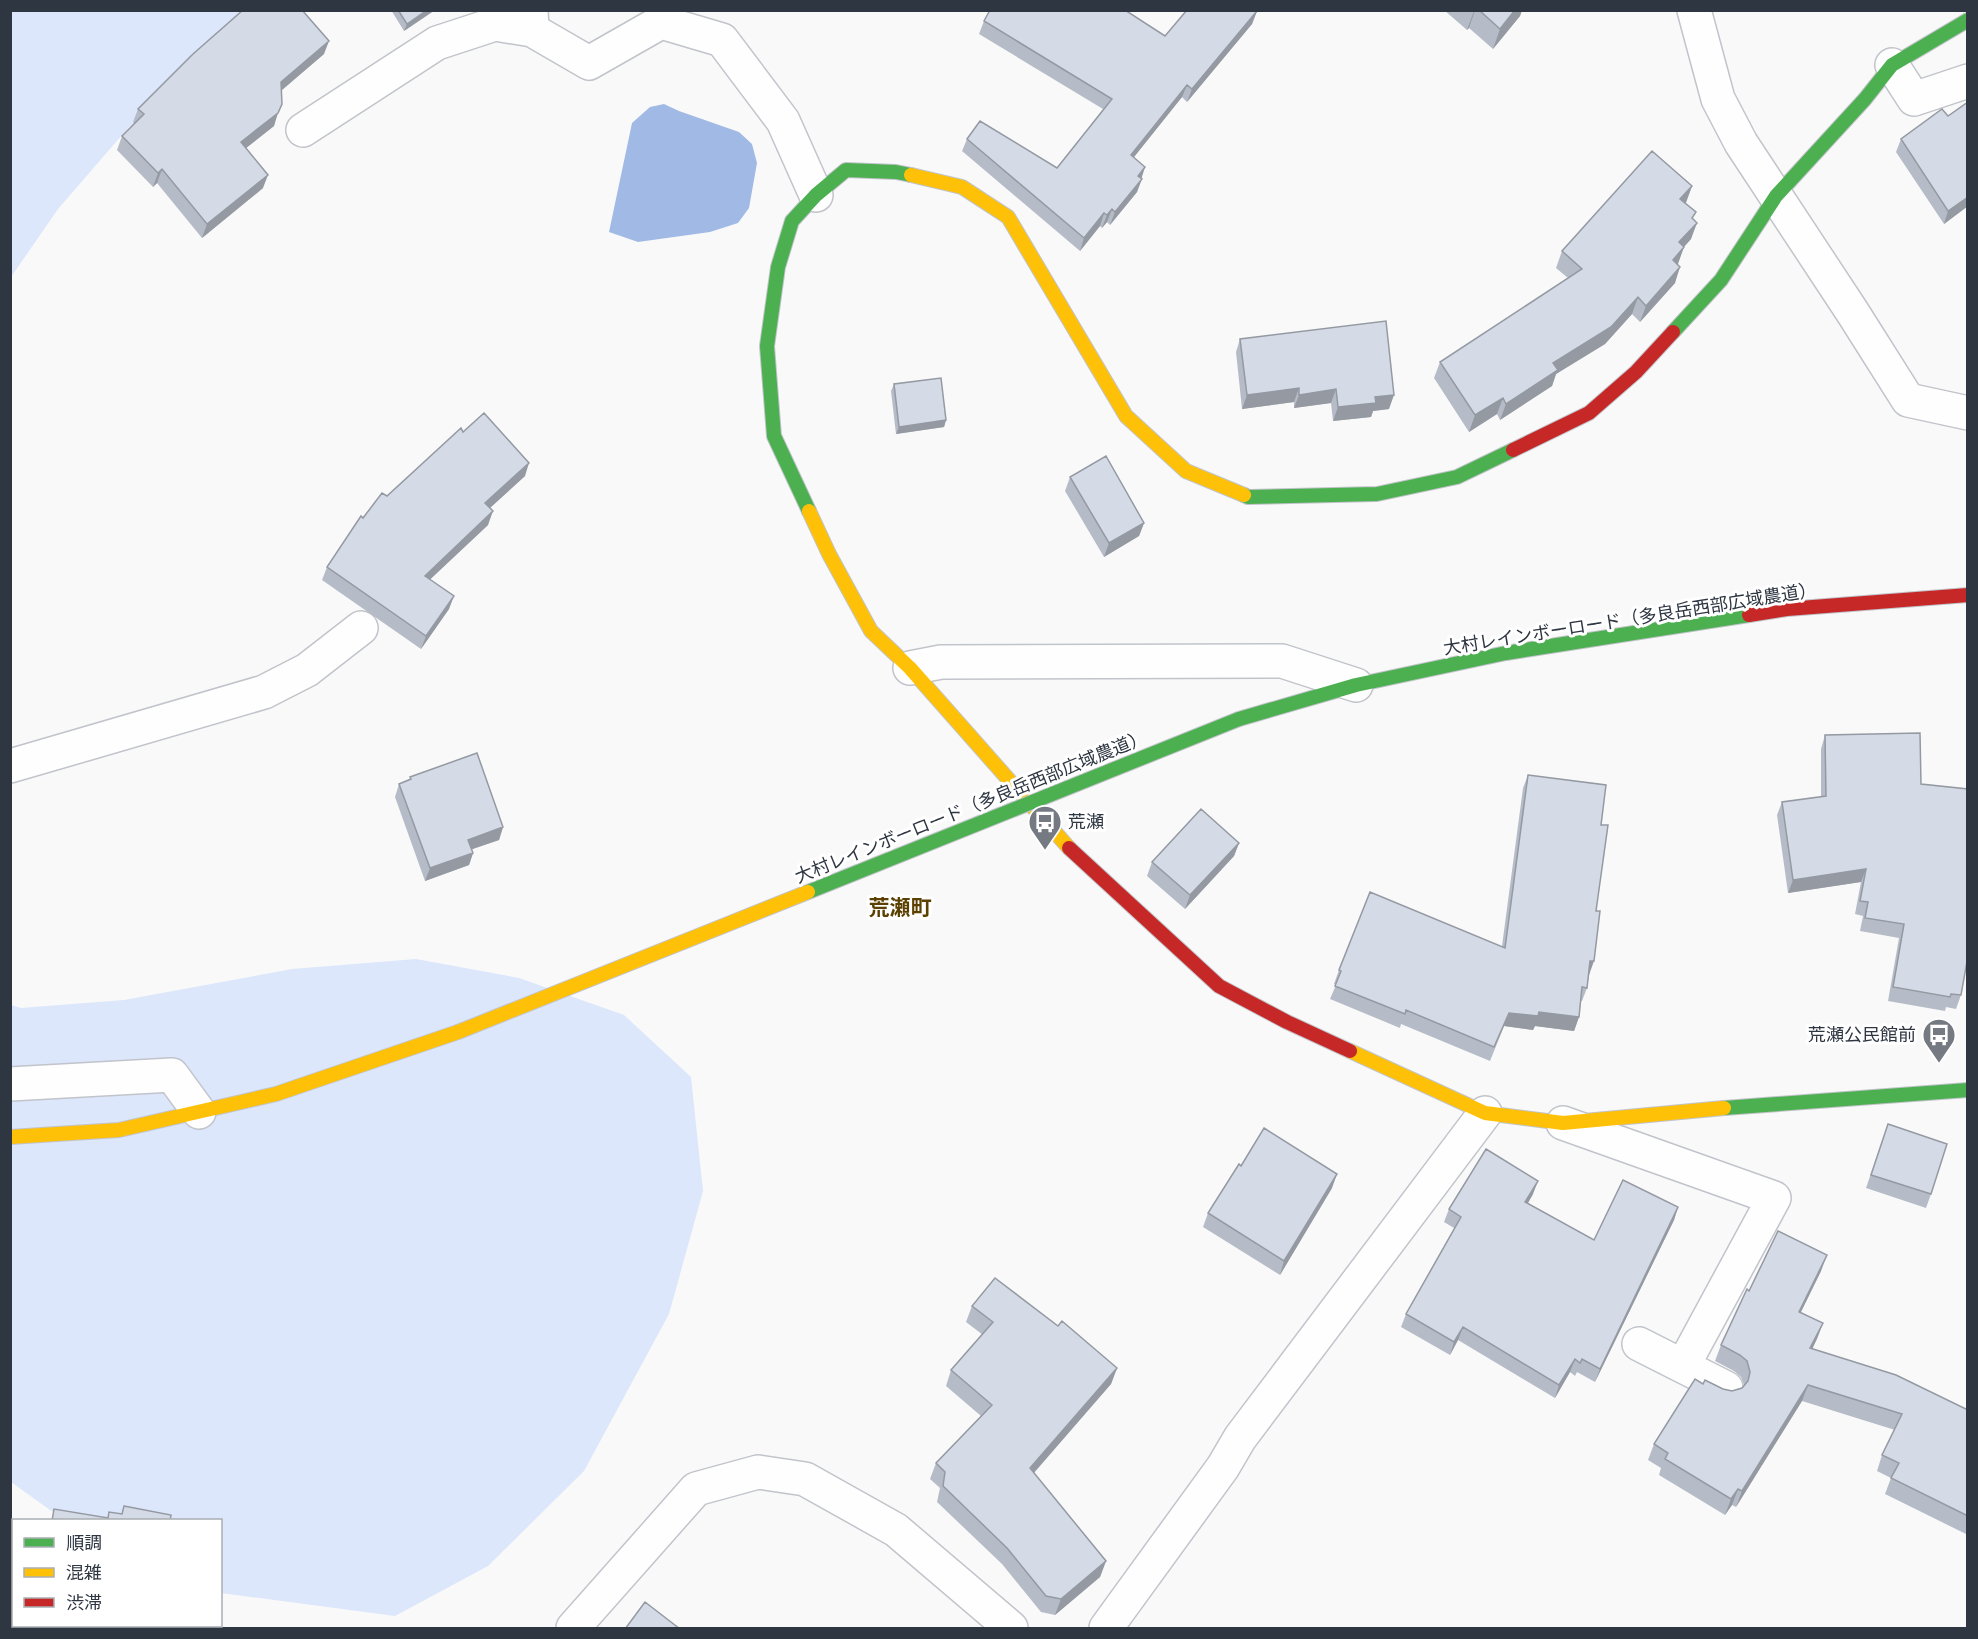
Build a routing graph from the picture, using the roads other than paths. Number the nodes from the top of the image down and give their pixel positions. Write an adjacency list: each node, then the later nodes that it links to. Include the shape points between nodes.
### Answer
1 (1694, 10): 8 (street, via 1718,99)
2 (532, 20): 6 (street, via 495,24 437,43); 7 (street, via 589,63 660,22 722,40 783,121)
3 (1968, 20): 4 (street)
4 (1892, 65): 5 (street, via 1914,99); 8 (street)
5 (1968, 81)
6 (303, 130)
7 (816, 195): 8 (street, via 846,170 896,172 962,187 1008,217 1126,416 1186,471 1248,497 1377,494 1457,477 1588,413 1636,372 1720,280); 12 (street, via 792,221 778,267 767,346 774,436 829,554 871,631)
8 (1776, 196): 9 (street, via 1908,399)
9 (1968, 413)
10 (1968, 595): 13 (street, 大村レインボーロード（多良岳西部広域農道）, via 1787,609 1506,653)
11 (361, 628): 14 (street, via 307,670 264,692)
12 (910, 668): 13 (street, via 941,662 1282,661); 18 (street, via 1070,849 1220,986 1287,1022)
13 (1356, 685): 17 (street, 大村レインボーロード（多良岳西部広域農道）, bridge, via 1239,719 458,1032 276,1094)
14 (10, 766)
15 (10, 1084): 17 (street, via 172,1075)
16 (1968, 1090): 19 (street)
17 (200, 1112): 20 (street, 大村レインボーロード（多良岳西部広域農道）, via 119,1130)
18 (1485, 1113): 19 (street); 26 (street, via 1240,1438)
19 (1563, 1123): 22 (street, via 1774,1198)
20 (10, 1137)
21 (1639, 1344): 22 (street)
22 (1683, 1366): 23 (street)
23 (1726, 1388)
24 (573, 1629): 25 (street, via 696,1489 758,1472 805,1479 896,1530)
25 (1011, 1629)
26 (1106, 1629)

